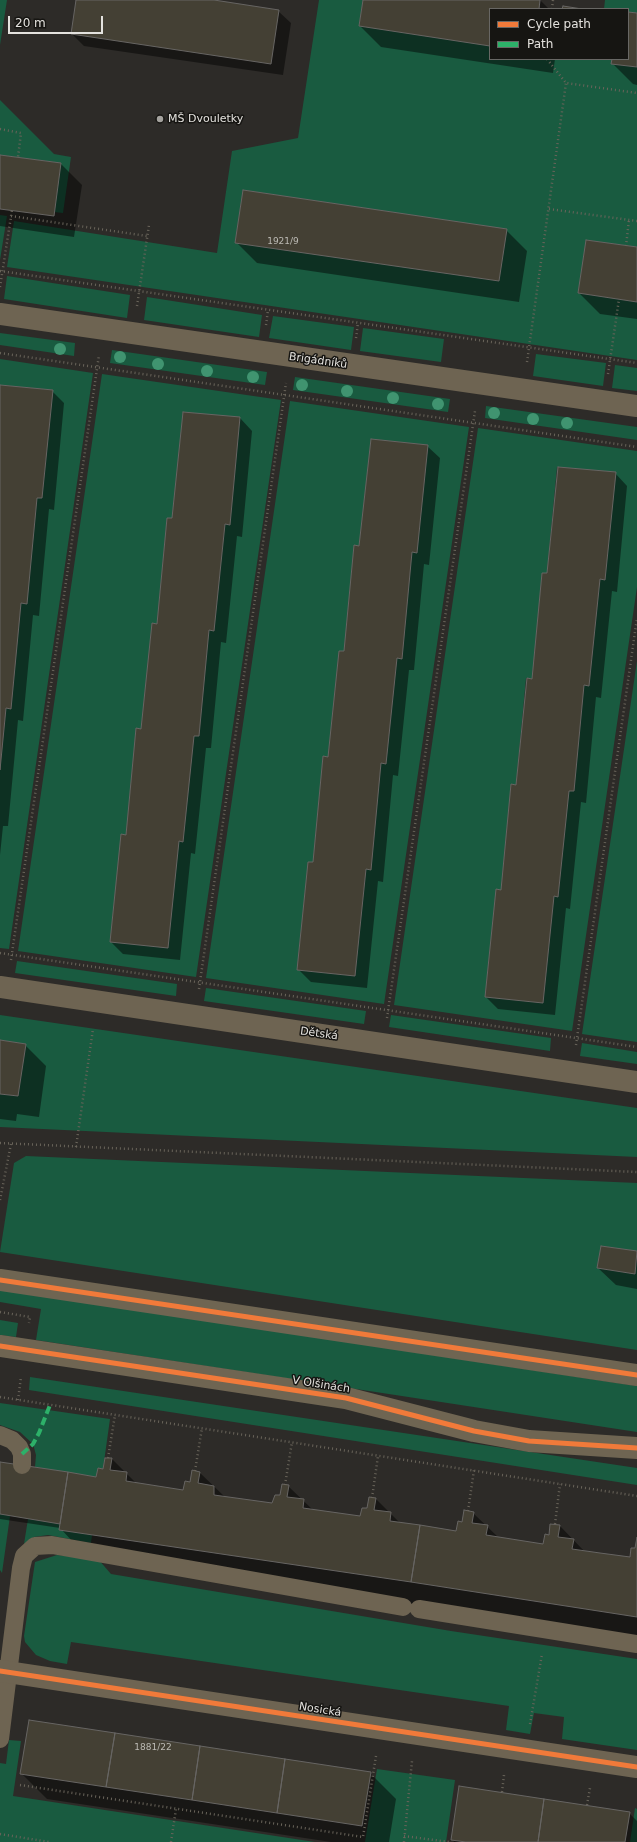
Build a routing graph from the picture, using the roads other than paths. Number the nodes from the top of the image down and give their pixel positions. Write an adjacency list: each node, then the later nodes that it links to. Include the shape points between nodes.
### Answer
1 (0, 314): 2 (street, Brigádníků)
2 (637, 406)
3 (3, 988): 4 (street, Dětská)
4 (637, 1082)
5 (0, 1280): 7 (main road)
6 (0, 1346): 9 (main road, V Olšinách, via 346,1398 474,1431 529,1441)
7 (637, 1375)
8 (0, 1435): 10 (lane, via 19,1446)
9 (637, 1448)
10 (22, 1465)
11 (637, 1644): 12 (lane, via 411,1608 43,1544 35,1546 24,1556)
12 (5, 1672): 13 (lane); 14 (street, Nosická)
13 (0, 1739)
14 (637, 1767)

